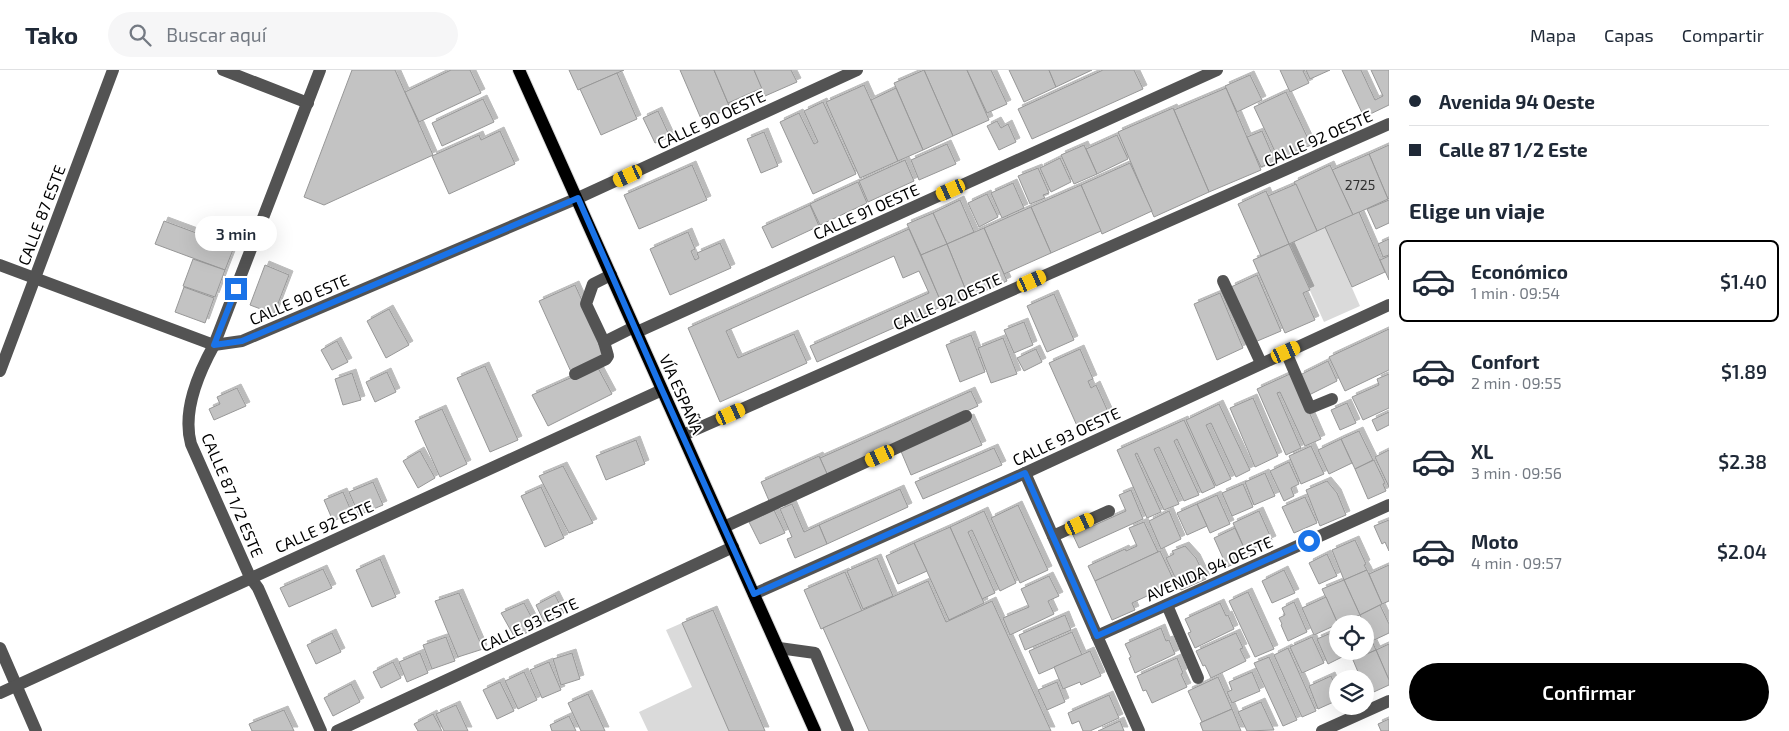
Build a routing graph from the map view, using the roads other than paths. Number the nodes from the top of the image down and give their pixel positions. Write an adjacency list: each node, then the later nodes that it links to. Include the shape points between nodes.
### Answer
1 (113, 70): 12 (street, CALLE 87 ESTE)
2 (223, 70): 7 (street)
3 (320, 70): 7 (street, CALLE 87 1/2 ESTE)
4 (519, 70): 9 (main road, VÍA ESPAÑA)
5 (857, 70): 9 (street, CALLE 90 OESTE)
6 (1217, 70): 15 (street, CALLE 91 OESTE)
7 (308, 103): 17 (street, CALLE 87 1/2 ESTE)
8 (1389, 124): 25 (street, CALLE 92 OESTE)
9 (578, 198): 11 (main road, VÍA ESPAÑA); 17 (street, CALLE 90 ESTE, via 242,341)
10 (0, 264): 12 (street, CALLE 90 ESTE)
11 (611, 275): 15 (main road, VÍA ESPAÑA); 16 (street, via 593,284 586,304)
12 (34, 278): 17 (street, CALLE 90 ESTE); 20 (street, CALLE 87 ESTE)
13 (1223, 281): 19 (street)
14 (1389, 305): 18 (street, CALLE 93 OESTE)
15 (635, 330): 16 (street, CALLE 91 OESTE); 22 (main road, VÍA ESPAÑA)
16 (604, 342): 21 (street, via 608,353 606,359)
17 (214, 345): 32 (street, CALLE 87 1/2 ESTE, via 191,402 188,436)
18 (1286, 352): 19 (street, CALLE 93 OESTE); 23 (street, via 1310,408)
19 (1261, 363): 26 (street, CALLE 93 OESTE)
20 (0, 371)
21 (575, 374)
22 (662, 390): 25 (main road, VÍA ESPAÑA); 32 (street, CALLE 92 ESTE)
23 (1332, 399)
24 (966, 416): 29 (street)
25 (683, 435): 29 (main road, VÍA ESPAÑA)
26 (1025, 473): 30 (street); 33 (street, CALLE 93 OESTE)
27 (1389, 505): 34 (street, AVENIDA 94 OESTE)
28 (1110, 510): 30 (street)
29 (724, 527): 31 (main road, VÍA ESPAÑA)
30 (1053, 536): 35 (street)
31 (733, 547): 33 (main road, VÍA ESPAÑA); 44 (street, CALLE 93 ESTE)
32 (250, 577): 39 (street, CALLE 92 ESTE); 43 (street, CALLE 87 1/2 ESTE, via 258,588)
33 (754, 594): 37 (main road, VÍA ESPAÑA)
34 (1167, 605): 35 (street, AVENIDA 94 OESTE); 38 (street)
35 (1097, 636): 47 (street)
36 (0, 648): 39 (street)
37 (779, 648): 45 (main road, VÍA ESPAÑA); 46 (street, via 815,653)
38 (1198, 678)
39 (16, 686): 40 (street, CALLE 92 ESTE); 42 (street)
40 (0, 692)
41 (1389, 701): 48 (street)
42 (36, 731)
43 (321, 731)
44 (337, 731)
45 (815, 731)
46 (848, 731)
47 (1139, 731)
48 (1322, 731)

